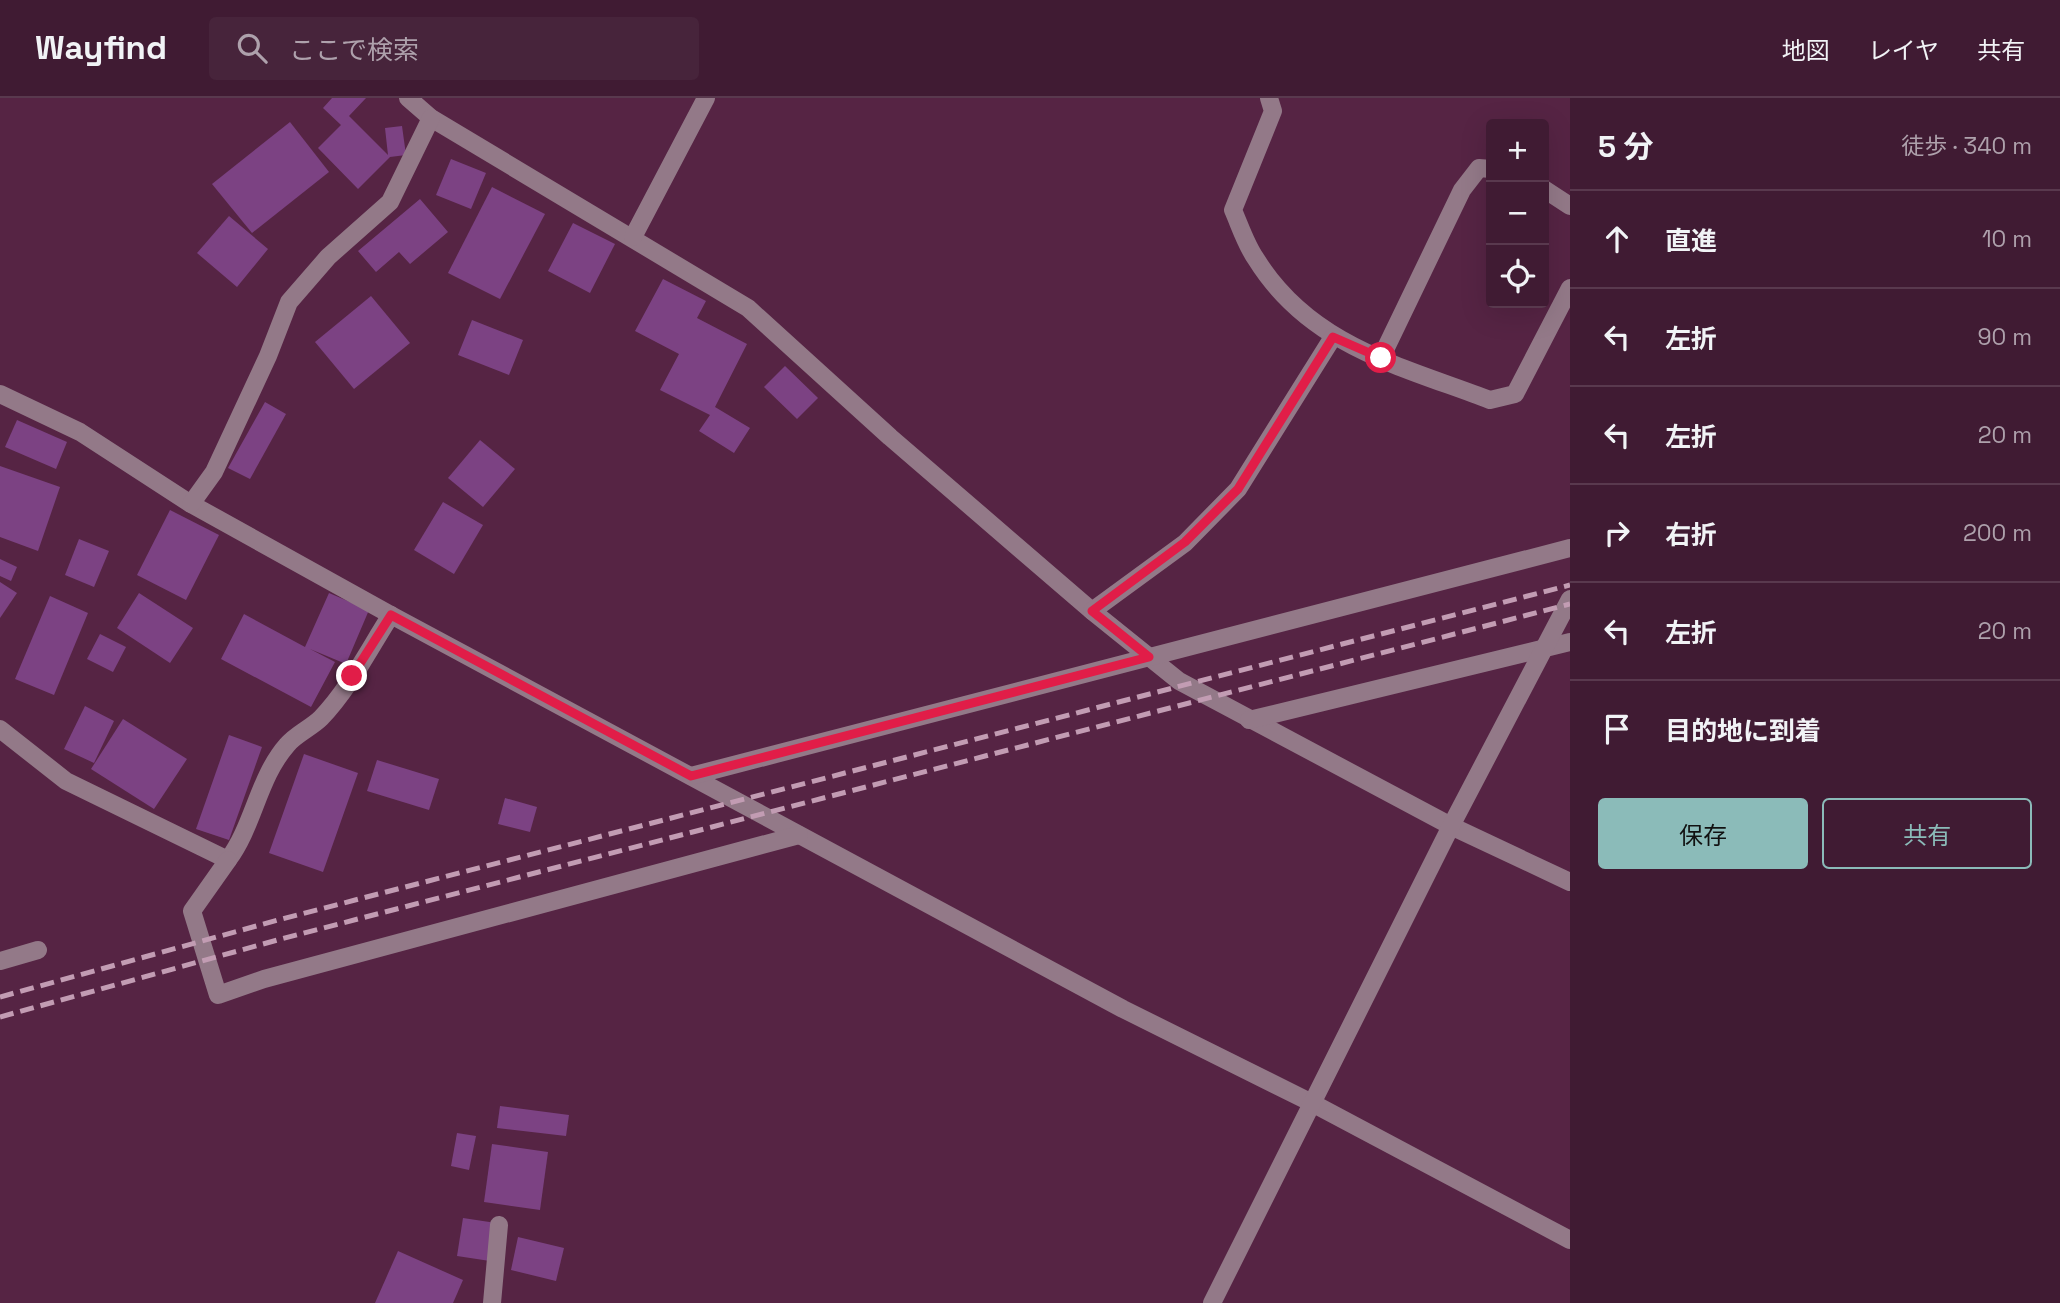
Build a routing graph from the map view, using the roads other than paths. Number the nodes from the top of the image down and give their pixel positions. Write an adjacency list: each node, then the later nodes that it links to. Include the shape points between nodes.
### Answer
1 (408, 98): 4 (street)
2 (706, 98): 8 (street)
3 (1269, 98): 10 (street, via 1273,111 1233,211 1255,259 1289,301)
4 (431, 118): 8 (street); 13 (street, via 390,202 328,257 289,302 214,472)
5 (1486, 169): 11 (street, via 1479,168 1462,190)
6 (1549, 192): 7 (street)
7 (1570, 206)
8 (633, 237): 16 (street, via 748,308)
9 (1570, 288): 11 (street, via 1515,394 1490,400)
10 (1333, 337): 11 (street); 16 (street, via 1238,489 1185,542)
11 (1381, 358)
12 (0, 394): 13 (street, via 80,432)
13 (191, 504): 17 (street)
14 (1570, 548): 20 (street)
15 (1570, 599): 19 (street)
16 (1092, 611): 20 (street)
17 (391, 615): 23 (street); 26 (street, via 321,717 287,745)
18 (1570, 642): 19 (street)
19 (1545, 648): 21 (street); 24 (street)
20 (1149, 657): 21 (street, via 1179,681); 23 (street)
21 (1249, 720): 24 (street)
22 (0, 729): 26 (street, via 66,781)
23 (691, 776): 25 (street)
24 (1451, 826): 27 (street); 30 (street)
25 (799, 835): 26 (street, via 218,995 192,911); 30 (street, via 1123,1009)
26 (228, 860)
27 (1570, 883)
28 (38, 950): 29 (street)
29 (0, 961)
30 (1312, 1103): 32 (street); 34 (street)
31 (499, 1225): 33 (street)
32 (1570, 1240)
33 (492, 1303)
34 (1212, 1303)

